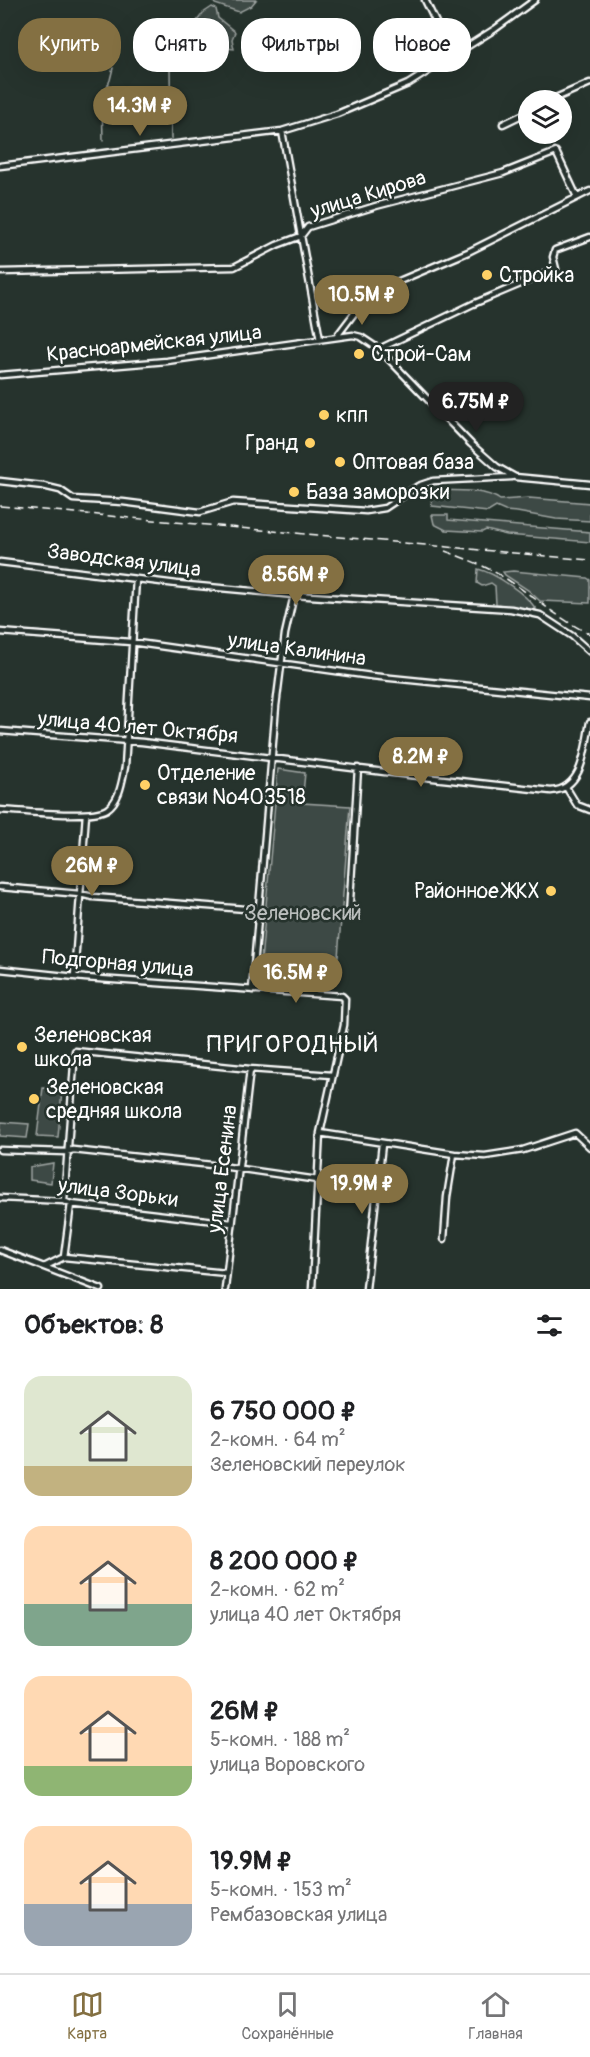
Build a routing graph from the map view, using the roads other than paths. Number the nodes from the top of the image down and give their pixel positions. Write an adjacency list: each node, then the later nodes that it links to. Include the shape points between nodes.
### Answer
1 (425, 0): 3 (street)
2 (535, 0): 4 (street)
3 (434, 18)
4 (471, 43)
5 (427, 72): 10 (street, via 337,114)
6 (590, 83): 7 (street)
7 (572, 91)
8 (518, 117): 9 (street)
9 (503, 124)
10 (282, 131): 11 (street); 14 (street)
11 (0, 166)
12 (590, 191): 13 (street)
13 (577, 197): 14 (street, улица Кирова, via 556,152 503,173 308,227); 17 (street, via 468,252 373,292)
14 (301, 236): 16 (street, улица Кирова, via 234,267); 18 (street)
15 (590, 237): 19 (street, via 555,250 556,269)
16 (0, 272)
17 (337, 336): 18 (street, Красноармейская улица); 19 (street, via 361,337)
18 (320, 340): 20 (street, Красноармейская улица, via 167,361)
19 (379, 349): 21 (street, via 471,444)
20 (0, 375)
21 (515, 477): 22 (street, via 433,481 385,508 366,511 233,502 200,512 74,499 60,490); 23 (street)
22 (0, 481)
23 (590, 484)
24 (0, 562): 25 (street, Заводская улица)
25 (136, 579): 26 (street, Заводская улица); 28 (street)
26 (294, 595): 29 (street, Заводская улица, via 511,609 540,615); 30 (street)
27 (0, 632): 28 (street, улица Калинина)
28 (132, 642): 30 (street, улица Калинина); 34 (street)
29 (590, 652)
30 (282, 663): 31 (street, улица Калинина); 35 (street)
31 (590, 698)
32 (590, 722): 37 (street, via 581,766)
33 (0, 731): 34 (street, улица 40 лет Октября)
34 (125, 740): 35 (street, улица 40 лет Октября); 40 (street, via 125,767 116,799 108,809)
35 (273, 757): 36 (street, улица 40 лет Октября); 43 (street)
36 (358, 768): 37 (street, улица 40 лет Октября, via 508,787); 44 (street)
37 (566, 787): 39 (street, via 577,805)
38 (0, 810): 40 (street)
39 (590, 810)
40 (86, 814): 42 (street)
41 (0, 887): 42 (street)
42 (81, 894): 43 (street); 46 (street)
43 (258, 910): 47 (street)
44 (349, 916)
45 (0, 969): 46 (street, Подгорная улица)
46 (74, 977): 47 (street, Подгорная улица)
47 (252, 990): 49 (street, Подгорная улица, via 342,996 346,1002 344,1025)
48 (250, 1069): 49 (street); 54 (street, via 75,1051); 56 (street, улица Есенина)
49 (332, 1075): 50 (street)
50 (320, 1133): 51 (street); 57 (street)
51 (382, 1144): 55 (street); 70 (street)
52 (590, 1147): 55 (street, via 575,1133 503,1154)
53 (0, 1150): 54 (street)
54 (66, 1152): 56 (street); 59 (street)
55 (454, 1154): 62 (street)
56 (238, 1168): 57 (street); 61 (street, улица Есенина)
57 (318, 1180): 69 (street)
58 (0, 1198): 59 (street, улица Зорьки)
59 (64, 1201): 60 (street, улица Зорьки)
60 (71, 1204): 61 (street, улица Зорьки); 64 (street)
61 (232, 1223): 66 (street, улица Есенина)
62 (444, 1239)
63 (0, 1250): 65 (street)
64 (64, 1257): 65 (street); 66 (street)
65 (44, 1267): 67 (street)
66 (226, 1274): 68 (street, улица Есенина)
67 (101, 1289)
68 (225, 1289)
69 (312, 1289)
70 (366, 1289)

